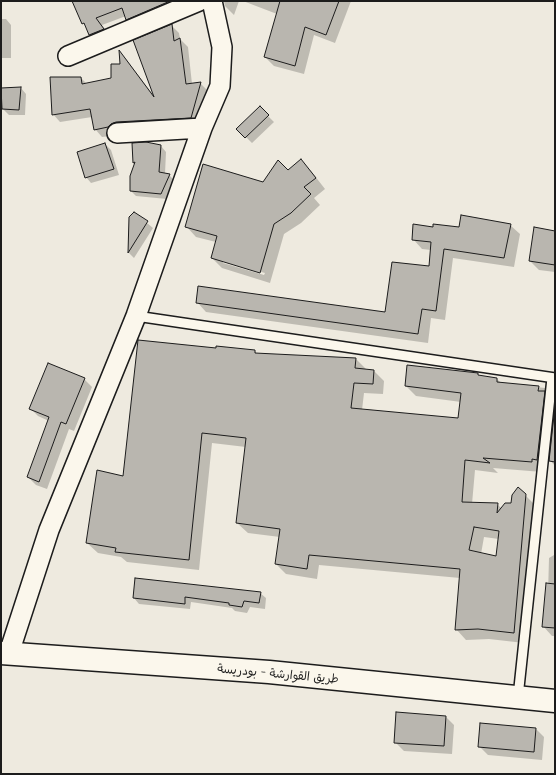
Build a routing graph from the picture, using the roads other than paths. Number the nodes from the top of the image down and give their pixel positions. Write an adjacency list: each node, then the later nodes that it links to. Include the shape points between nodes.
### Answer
1 (199, 1): 3 (street)
2 (212, 1): 4 (street, via 222,47 220,86)
3 (68, 56)
4 (202, 128): 5 (street); 6 (street)
5 (117, 133)
6 (136, 316): 7 (lane); 8 (street, via 49,530)
7 (554, 378): 9 (lane)
8 (5, 653): 9 (main road, طريق القوارشة - بودريسة, via 269,672)
9 (518, 698): 10 (main road, طريق القوارشة - بودريسة)
10 (555, 701)

